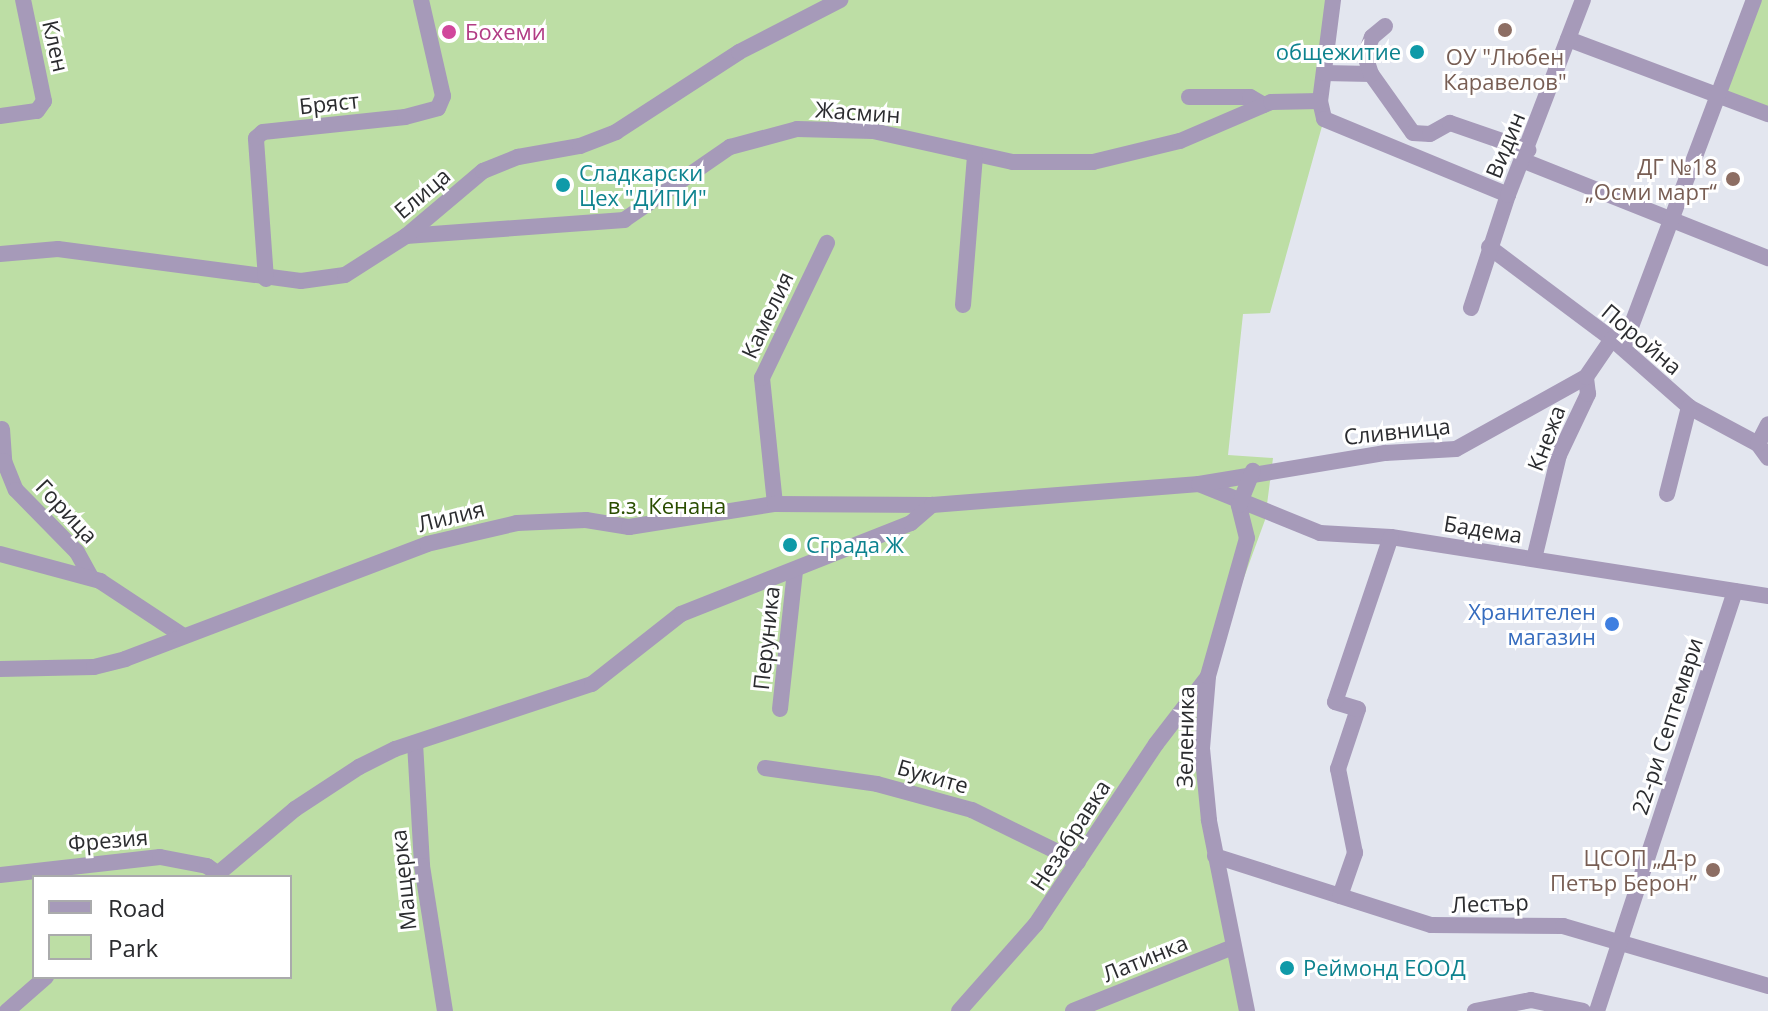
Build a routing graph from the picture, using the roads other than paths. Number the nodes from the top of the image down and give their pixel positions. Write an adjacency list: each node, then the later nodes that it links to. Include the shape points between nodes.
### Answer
1 (23, 0): 16 (street, Клен, via 44,101 37,111)
2 (421, 0): 26 (street, Бряст, via 443,96 438,108 400,118 263,132 256,138)
3 (840, 0): 21 (street, Елица, via 739,52 616,132 483,171)
4 (1333, 0): 9 (street)
5 (1583, 0): 8 (street, Видин)
6 (1754, 0): 11 (street, Сливница)
7 (1385, 26): 10 (street, via 1372,37 1365,56)
8 (1568, 39): 11 (street); 18 (street, Видин)
9 (1324, 73): 10 (street); 13 (street)
10 (1371, 74): 18 (street, via 1413,133 1430,134 1450,123)
11 (1719, 96): 15 (street); 20 (street, Сливница)
12 (1189, 97): 14 (street, via 1250,97)
13 (1320, 101): 14 (street, Жасмин); 19 (street, via 1320,114 1329,122)
14 (1264, 105): 17 (street, Жасмин, via 1180,141 1093,162 1013,162)
15 (1768, 114)
16 (0, 116)
17 (975, 155): 21 (street, Жасмин, via 873,131 797,129 730,147 624,220); 27 (street)
18 (1526, 155): 19 (street, Видин); 20 (street)
19 (1508, 195): 23 (street, Видин)
20 (1671, 221): 25 (street); 29 (street, Сливница)
21 (406, 236): 26 (street, Елица, via 345,275 311,282)
22 (827, 243): 39 (street, Камелия, via 762,378)
23 (1489, 247): 28 (street, Видин); 29 (street, Поройна)
24 (0, 254): 26 (street, Елица, via 58,249)
25 (1768, 258)
26 (266, 279)
27 (963, 305)
28 (1471, 308)
29 (1618, 343): 30 (street, Сливница); 31 (street, Поройна)
30 (1586, 377): 35 (street, Сливница, via 1456,449); 43 (street, Кнежа, via 1588,394 1559,455)
31 (1689, 407): 34 (street, Поройна); 37 (street)
32 (1768, 424): 34 (street)
33 (2, 429): 45 (street, Горица, via 4,461 16,490 77,552)
34 (1763, 451)
35 (1253, 471): 36 (street, Сливница); 38 (street, Зеленика)
36 (1199, 484): 38 (street, Бадема); 40 (street, Лилия)
37 (1667, 494)
38 (1242, 498): 41 (street, Бадема, via 1320,533); 50 (street, Зеленика, via 1238,512 1247,538)
39 (775, 504): 40 (street, Лилия); 48 (street, Лилия, via 651,526 559,519 452,536 222,625)
40 (932, 505): 44 (street, via 911,523)
41 (1391, 537): 43 (street, Бадема); 59 (street, via 1335,702 1358,709 1338,769 1355,853)
42 (0, 554): 45 (street)
43 (1534, 559): 46 (street, Бадема)
44 (795, 571): 51 (street, Перуника); 52 (street, via 681,614 592,684)
45 (91, 577): 48 (street)
46 (1735, 591): 47 (street, Бадема); 60 (street, 22-ри Септември)
47 (1768, 596)
48 (182, 635): 49 (street, Лилия, via 109,664)
49 (0, 669)
50 (1208, 676): 54 (street, Зеленика, via 1203,783); 55 (street, Незабравка)
51 (780, 709)
52 (415, 743): 58 (street, via 328,787); 66 (street, Мащерка, via 422,866)
53 (765, 768): 55 (street, Буките, via 877,784 972,810)
54 (1215, 856): 59 (street, Лестър); 61 (street, Зеленика)
55 (1078, 862): 67 (street, Незабравка, via 1036,924)
56 (0, 875): 57 (street, Фрезия, via 160,857 199,864)
57 (215, 875)
58 (217, 875)
59 (1340, 896): 60 (street, Лестър, via 1445,928 1541,923)
60 (1619, 941): 63 (street, Лестър); 71 (street, 22-ри Септември)
61 (1233, 947): 64 (street, Зеленика); 68 (street, Латинка)
62 (44, 979): 65 (street)
63 (1768, 986)
64 (1244, 1010)
65 (7, 1011)
66 (445, 1011)
67 (959, 1011)
68 (1073, 1011)
69 (1475, 1011): 70 (street, via 1531,1000)
70 (1583, 1011)
71 (1597, 1011)

